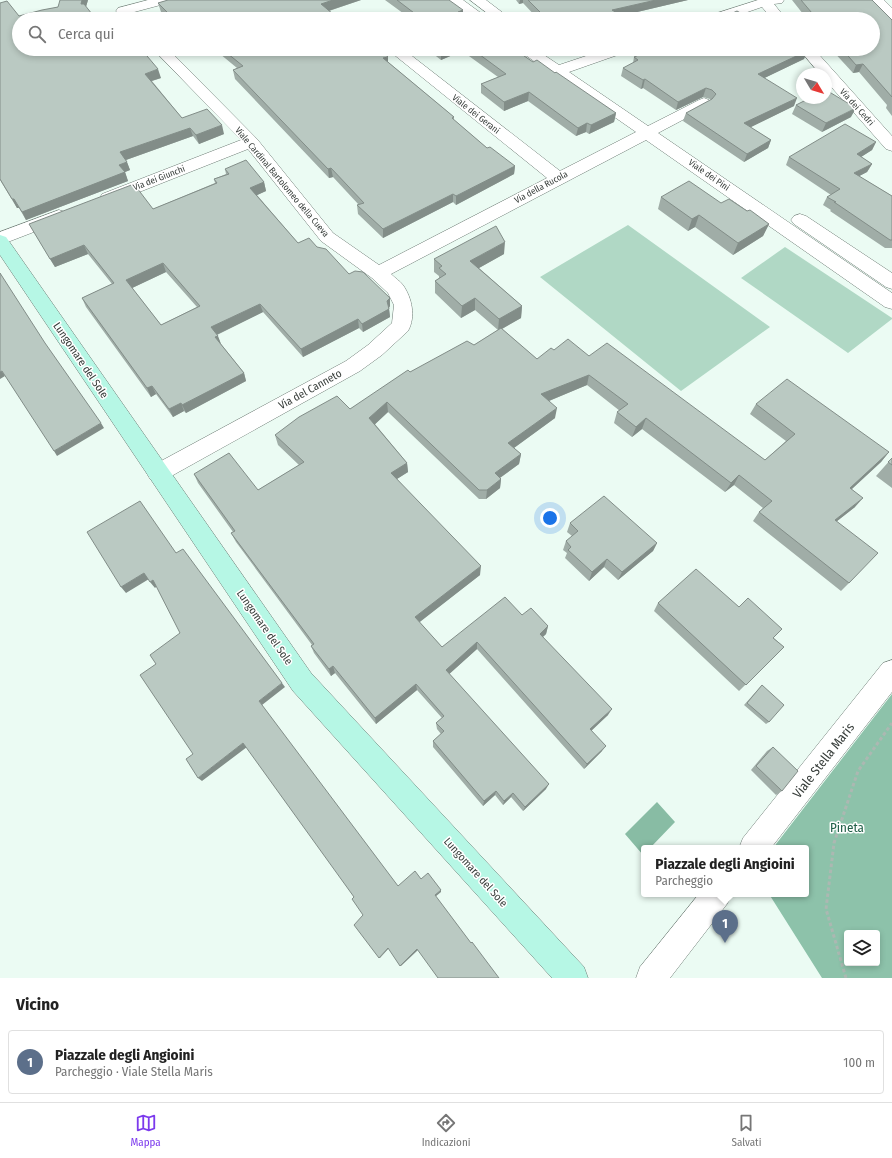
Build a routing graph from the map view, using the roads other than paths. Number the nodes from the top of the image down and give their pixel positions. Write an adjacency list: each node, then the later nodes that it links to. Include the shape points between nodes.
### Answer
1 (163, 0): 6 (street)
2 (454, 0): 7 (street)
3 (477, 0): 8 (street)
4 (876, 0): 11 (street)
5 (771, 1): 9 (street); 10 (street)
6 (124, 10)
7 (472, 12)
8 (494, 12)
9 (736, 12)
10 (776, 12)
11 (892, 16)
12 (167, 56): 21 (street, Viale Cardinal Bartolomeo della Cueva)
13 (403, 56): 23 (street, Viale dei Gerani)
14 (540, 56): 18 (street, Viale dei Pini)
15 (555, 56): 18 (street, Viale dei Pini)
16 (600, 56): 18 (street)
17 (812, 56): 22 (street, Via dei Cedri)
18 (565, 68): 20 (street, Viale dei Pini)
19 (704, 103): 20 (street, Via della Rucola)
20 (654, 129): 23 (street, Via della Rucola); 28 (street, Viale dei Pini); 29 (street, Viale dei Pini)
21 (251, 142): 24 (street, Via dei Giunchi); 27 (street, Viale Cardinal Bartolomeo della Cueva, via 327,237)
22 (892, 146)
23 (558, 178): 27 (street, Via della Rucola)
24 (96, 202)
25 (74, 211): 26 (street)
26 (0, 240): 30 (street, Lungomare del Sole)
27 (378, 273): 30 (street, Via del Canneto, via 396,289 403,305 401,326 375,350 353,366)
28 (892, 282)
29 (892, 302)
30 (158, 473): 34 (street, Lungomare del Sole, via 302,682)
31 (892, 672): 32 (street, Viale Stella Maris)
32 (756, 845)
33 (715, 897): 35 (street)
34 (573, 978)
35 (651, 978)

